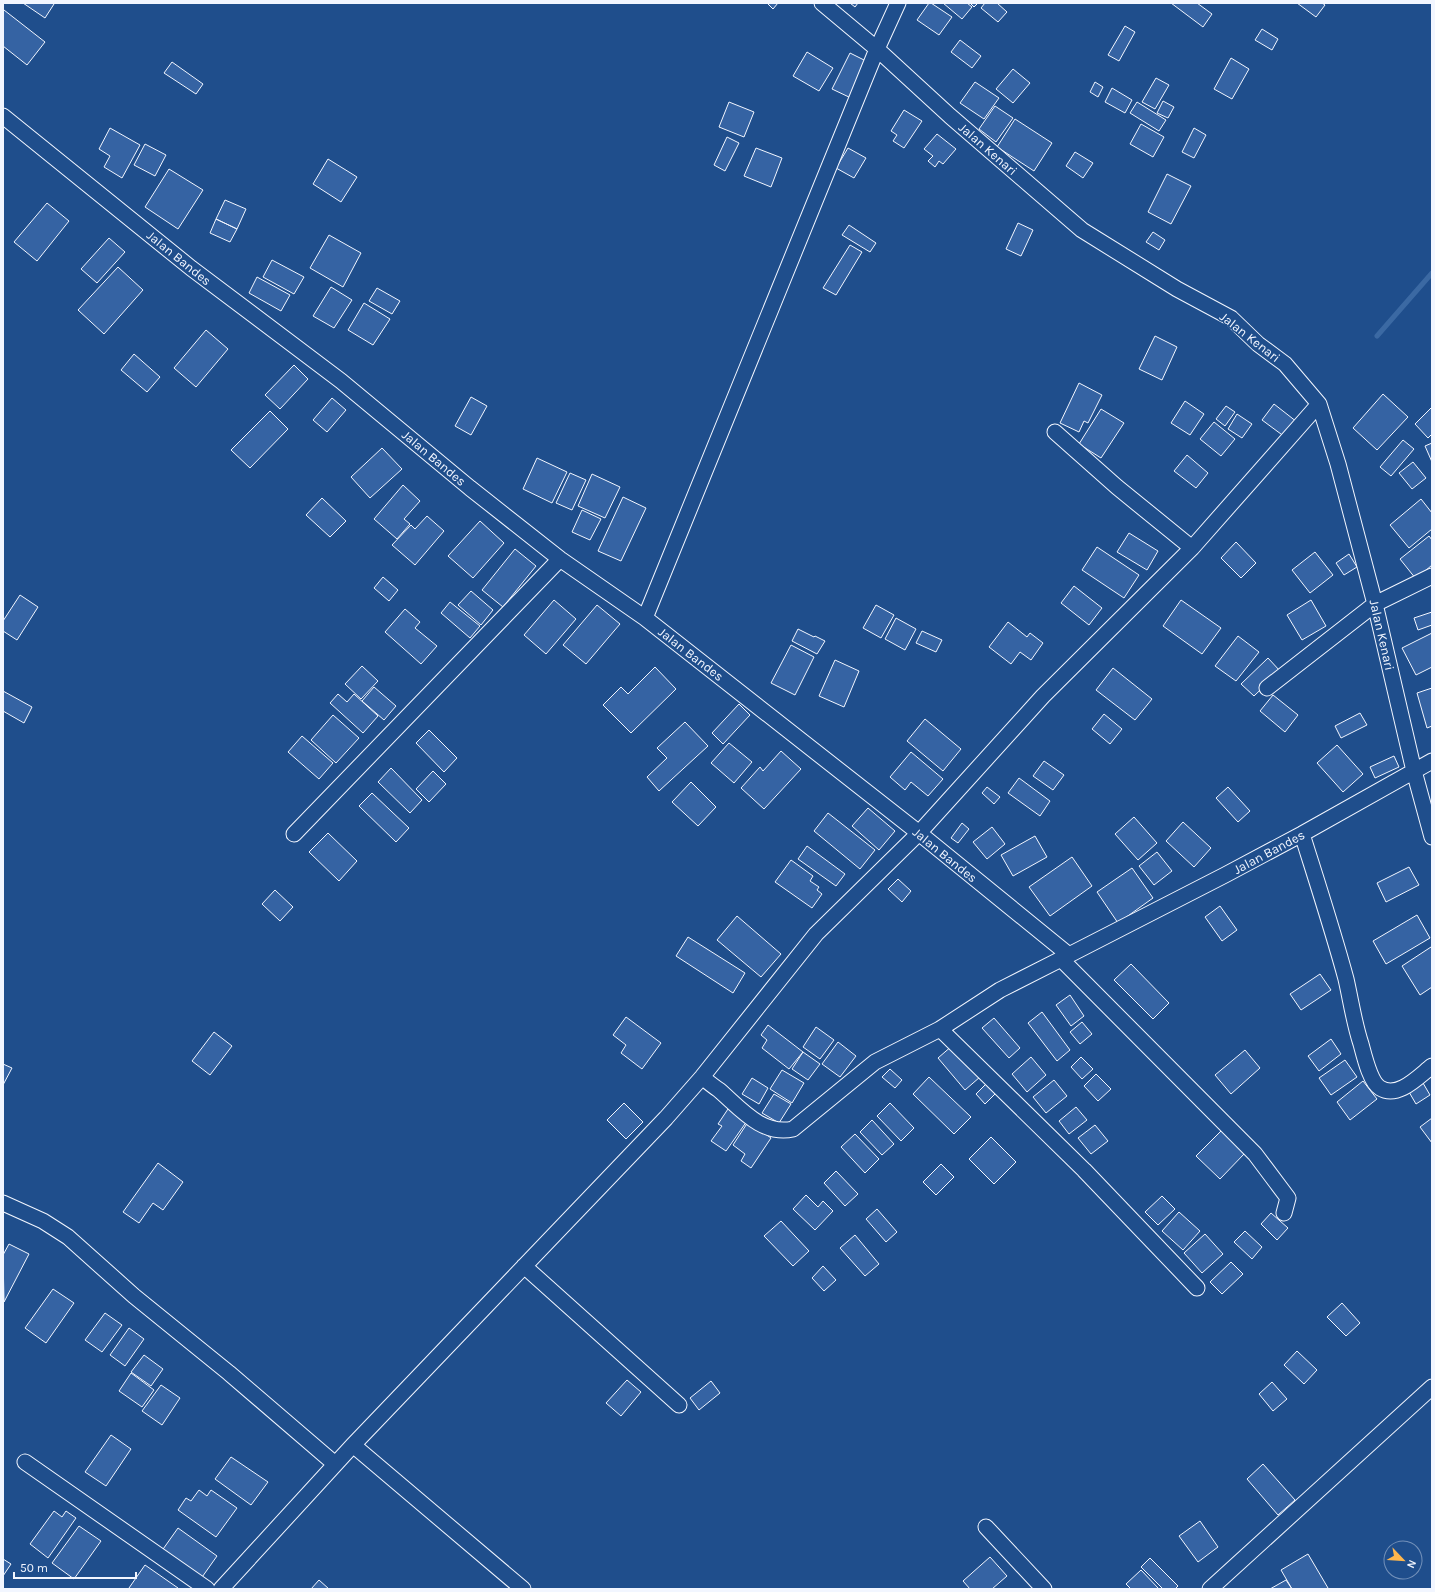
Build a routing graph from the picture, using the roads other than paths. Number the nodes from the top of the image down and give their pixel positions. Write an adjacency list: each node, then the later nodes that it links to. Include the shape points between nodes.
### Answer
1 (822, 3): 3 (street, Jalan Kenari)
2 (898, 3): 3 (street)
3 (877, 50): 5 (street, Jalan Kenari, via 1082,230 1177,289 1231,318 1258,344 1285,364); 11 (street)
4 (3, 116): 8 (street, Jalan Bandes, via 191,268 341,381)
5 (1319, 404): 7 (street); 10 (street, Jalan Kenari, via 1338,464)
6 (1055, 432): 7 (street)
7 (1192, 548): 16 (street, via 1043,696)
8 (560, 559): 11 (street, Jalan Bandes); 15 (street)
9 (1432, 576): 10 (street)
10 (1375, 604): 12 (street); 14 (street, Jalan Kenari)
11 (645, 618): 16 (street, Jalan Bandes)
12 (1267, 688)
13 (1432, 761): 14 (street, Jalan Bandes)
14 (1414, 771): 17 (street, Jalan Bandes); 18 (street, Jalan Kenari)
15 (294, 834)
16 (919, 834): 19 (street, Jalan Bandes); 22 (street, via 816,934)
17 (1302, 834): 19 (street, Jalan Bandes); 21 (street, via 1346,980 1358,1034 1372,1079 1376,1086 1393,1092 1400,1090)
18 (1432, 837)
19 (1065, 957): 20 (street, via 1000,990); 24 (street, via 1255,1154 1288,1198)
20 (940, 1029): 22 (street, via 875,1062 798,1126 787,1131 768,1127 751,1119); 26 (street, via 1084,1170)
21 (1432, 1066)
22 (702, 1077): 25 (street)
23 (3, 1203): 31 (street, via 43,1221 68,1237 134,1296)
24 (1284, 1213)
25 (524, 1266): 28 (street); 29 (street)
26 (1197, 1288)
27 (1432, 1387): 37 (street)
28 (679, 1405)
29 (354, 1445): 31 (street); 35 (street)
30 (25, 1462): 33 (street)
31 (335, 1464): 34 (street)
32 (986, 1527): 36 (street)
33 (207, 1589)
34 (221, 1589)
35 (523, 1589)
36 (1044, 1589)
37 (1210, 1589)

